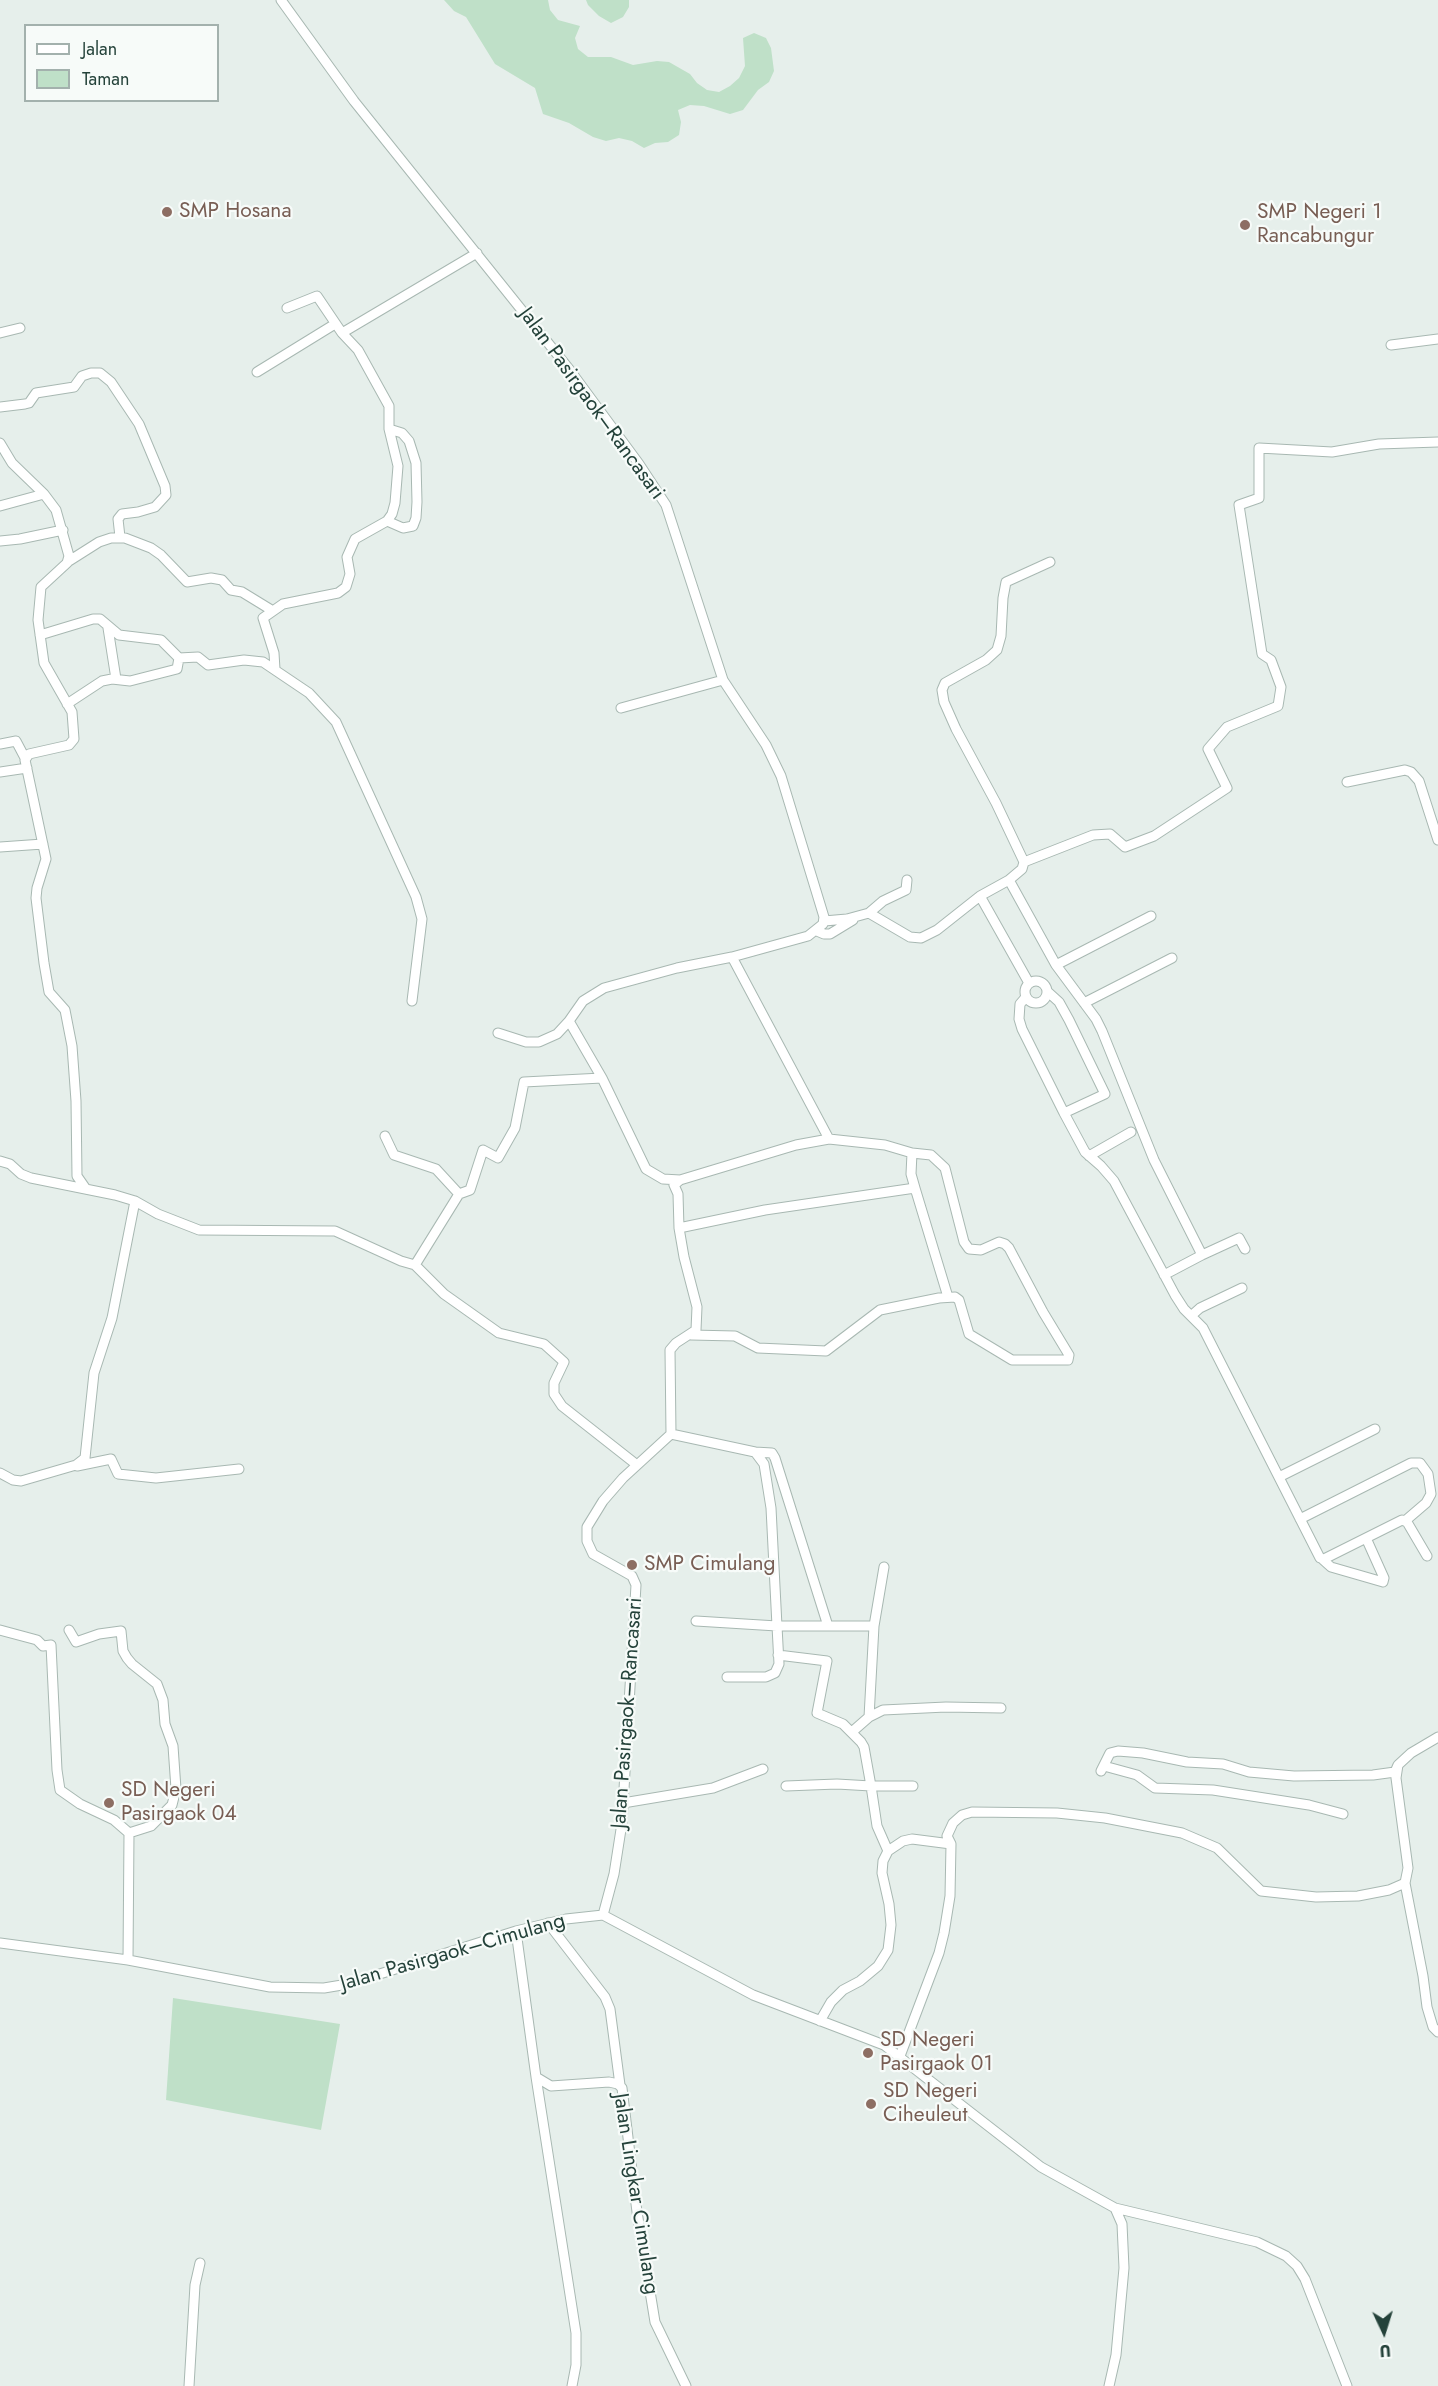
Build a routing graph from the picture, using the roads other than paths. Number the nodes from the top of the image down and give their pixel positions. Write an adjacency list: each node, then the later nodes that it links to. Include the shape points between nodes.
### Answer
1 (281, 0): 2 (street, Jalan Pasirgaok–Rancasari, via 354,101)
2 (477, 253): 7 (street); 29 (street, Jalan Pasirgaok–Rancasari, via 569,369 666,505)
3 (287, 308): 4 (street, via 316,296)
4 (335, 324): 7 (street); 10 (street)
5 (20, 328): 6 (street)
6 (0, 333)
7 (342, 333): 12 (street, via 367,362 388,403)
8 (1438, 339): 9 (street)
9 (1391, 345)
10 (256, 372)
11 (0, 407): 19 (street, via 29,403 36,393 74,387 82,376 91,373 100,373 111,382 139,424 166,495 155,507 122,514 118,519)
12 (389, 429): 17 (street, via 398,466 395,503); 17 (street, via 402,433 409,441 416,463 417,502 413,526 403,528)
13 (1438, 442): 39 (street, via 1379,444 1332,452 1259,448 1259,498 1239,505 1262,654 1271,660 1281,687 1278,706 1227,727 1208,749 1227,788 1154,836 1125,847 1110,834 1093,835)
14 (0, 443): 15 (street, via 12,463)
15 (44, 494): 16 (street); 18 (street, via 56,510)
16 (0, 506)
17 (387, 521): 23 (street, via 355,540 346,556 351,574 345,587 283,604)
18 (63, 530): 20 (street); 21 (street)
19 (120, 537): 21 (street, via 99,542); 23 (street, via 151,548 187,582 222,580 231,590 242,592)
20 (0, 541)
21 (69, 561): 25 (street, via 40,587)
22 (1050, 562): 39 (street, via 1006,582 997,650 945,682 942,690 956,729)
23 (273, 611): 27 (street, via 263,618)
24 (108, 628): 25 (street, via 102,620 93,619); 26 (street, via 119,635 161,640); 28 (street)
25 (40, 635): 30 (street, via 46,669)
26 (179, 658): 27 (street, via 198,657 208,665 257,660); 28 (street, via 177,669 130,681)
27 (275, 669): 53 (street, via 309,693 336,722 412,888 422,919)
28 (116, 679): 30 (street, via 102,681)
29 (723, 680): 31 (street); 45 (street, Jalan Pasirgaok–Rancasari, via 766,745 781,776)
30 (67, 704): 33 (street, via 74,718 72,743 29,754)
31 (621, 708)
32 (0, 744): 33 (street, via 16,741)
33 (26, 763): 34 (street); 37 (street)
34 (0, 772)
35 (1347, 782): 36 (street, via 1412,772 1419,781)
36 (1438, 840)
37 (43, 844): 38 (street); 67 (street, via 46,862 36,898 49,992 65,1010 72,1046 77,1176)
38 (0, 847)
39 (1024, 862): 41 (street)
40 (907, 880): 43 (street, via 907,889)
41 (1009, 880): 42 (street); 49 (street)
42 (980, 896): 43 (street, via 921,938 910,937); 50 (street)
43 (865, 915): 45 (street); 46 (street, via 830,934)
44 (1150, 916): 49 (street)
45 (824, 921): 46 (street)
46 (817, 931): 47 (street)
47 (732, 957): 55 (street, via 604,988 583,1001); 61 (street)
48 (1172, 958): 54 (street)
49 (1056, 965): 54 (street)
50 (1029, 983): 51 (street, via 1040,981); 52 (street)
51 (1048, 992): 52 (street, via 1040,1003); 58 (street, via 1059,1002 1105,1094)
52 (1026, 998): 58 (street, via 1020,1004 1022,1029)
53 (412, 1001)
54 (1084, 1003): 72 (street, via 1102,1031 1154,1160)
55 (569, 1021): 56 (street, via 557,1034 539,1042); 57 (street)
56 (498, 1033)
57 (602, 1078): 65 (street, via 646,1169 663,1179); 68 (street, via 524,1082 515,1128 498,1158 483,1150 470,1190)
58 (1064, 1113): 63 (street)
59 (1131, 1132): 63 (street)
60 (385, 1136): 68 (street, via 394,1155 436,1169)
61 (829, 1139): 62 (street, via 885,1145); 65 (street, via 796,1145)
62 (912, 1154): 66 (street); 76 (street, via 931,1155 945,1168 969,1249 981,1251 999,1242 1009,1248 1069,1359 1012,1360 969,1334 958,1299)
63 (1089, 1156): 74 (street, via 1114,1181)
64 (0, 1161): 67 (street, via 31,1178)
65 (681, 1180): 70 (street, via 674,1185)
66 (915, 1188): 70 (street, via 765,1210); 76 (street)
67 (86, 1189): 69 (street)
68 (459, 1194): 73 (street)
69 (135, 1201): 73 (street, via 204,1231 336,1231); 83 (street, via 112,1318 93,1373 86,1455)
70 (679, 1228): 78 (street, via 697,1307 697,1328)
71 (1245, 1249): 72 (street, via 1239,1238)
72 (1202, 1255): 74 (street)
73 (415, 1265): 82 (street, via 444,1294 499,1333 544,1344 564,1362 554,1383 554,1395)
74 (1164, 1275): 77 (street)
75 (1242, 1288): 77 (street)
76 (948, 1297): 78 (street, via 880,1310 826,1351 758,1348 735,1336)
77 (1191, 1316): 86 (street, via 1203,1328)
78 (691, 1335): 80 (street, via 676,1342 670,1350)
79 (1375, 1429): 86 (street)
80 (671, 1434): 81 (street); 82 (street, Jalan Pasirgaok–Rancasari)
81 (754, 1452): 94 (street, via 764,1464 771,1508); 95 (street, via 772,1453 775,1458)
82 (638, 1465): 110 (street, Jalan Pasirgaok–Rancasari, via 591,1518 586,1536 593,1554 632,1576 636,1585)
83 (72, 1467): 84 (street, via 111,1459 118,1474 156,1478); 85 (street, via 21,1481)
84 (239, 1469)
85 (0, 1473)
86 (1280, 1477): 87 (street)
87 (1300, 1519): 88 (street, via 1420,1462 1428,1474 1431,1494); 91 (street)
88 (1405, 1521): 89 (street); 90 (street)
89 (1366, 1538): 91 (street); 91 (street, via 1383,1582 1331,1567)
90 (1427, 1556)
91 (1321, 1558)
92 (884, 1567): 96 (street)
93 (696, 1621): 94 (street)
94 (777, 1626): 95 (street); 99 (street)
95 (828, 1626): 96 (street)
96 (874, 1626): 102 (street)
97 (0, 1630): 112 (street, via 37,1640 43,1646 51,1645 60,1790 114,1820)
98 (69, 1630): 112 (street, via 76,1642 121,1631 127,1658 157,1684 163,1700 165,1724 173,1746 176,1789 172,1805 151,1826)
99 (778, 1655): 100 (street, via 778,1668 770,1676); 103 (street, via 826,1660 818,1714)
100 (727, 1677)
101 (1001, 1708): 102 (street, via 890,1709)
102 (869, 1717): 103 (street)
103 (853, 1731): 108 (street, via 864,1747)
104 (1438, 1737): 105 (street)
105 (1398, 1765): 111 (street, via 1395,1772 1373,1775 1294,1776 1129,1751 1110,1753 1103,1768 1137,1775 1155,1788 1213,1790); 115 (street)
106 (763, 1769): 110 (street, via 713,1788)
107 (786, 1786): 108 (street)
108 (871, 1786): 109 (street); 114 (street, via 877,1826)
109 (913, 1786)
110 (623, 1803): 116 (street, Jalan Pasirgaok–Rancasari, via 616,1862)
111 (1343, 1814)
112 (129, 1833): 120 (street)
113 (951, 1844): 114 (street, via 912,1839); 115 (street, via 947,1836 953,1823 972,1812 1057,1813 1115,1820 1195,1837 1221,1851 1263,1891 1316,1898 1349,1897); 123 (street, via 950,1896 944,1933)
114 (888, 1851): 121 (street, via 882,1873 891,1925 888,1950 878,1966 831,2002)
115 (1405, 1883): 122 (street, via 1427,2007)
116 (603, 1915): 117 (street, Jalan Pasirgaok–Cimulang); 121 (street, via 753,1995)
117 (548, 1923): 118 (street, Jalan Pasirgaok–Cimulang); 125 (street, via 605,1997)
118 (516, 1931): 120 (street, Jalan Pasirgaok–Cimulang, via 324,1988 270,1987); 124 (street)
119 (0, 1943): 120 (street, Jalan Pasirgaok–Cimulang)
120 (128, 1959)
121 (820, 2021): 123 (street, via 884,2045)
122 (1438, 2032)
123 (900, 2056): 126 (street, via 1041,2167)
124 (536, 2077): 125 (street, Jalan Lingkar Cimulang, via 551,2086 609,2082); 129 (street, via 576,2333)
125 (620, 2085): 130 (street, Jalan Lingkar Cimulang, via 655,2322)
126 (1115, 2208): 131 (street, via 1124,2234 1124,2268); 132 (street, via 1257,2242 1286,2256 1305,2279)
127 (200, 2263): 128 (street, via 195,2285)
128 (189, 2386)
129 (572, 2386)
130 (686, 2386)
131 (1110, 2386)
132 (1347, 2386)

